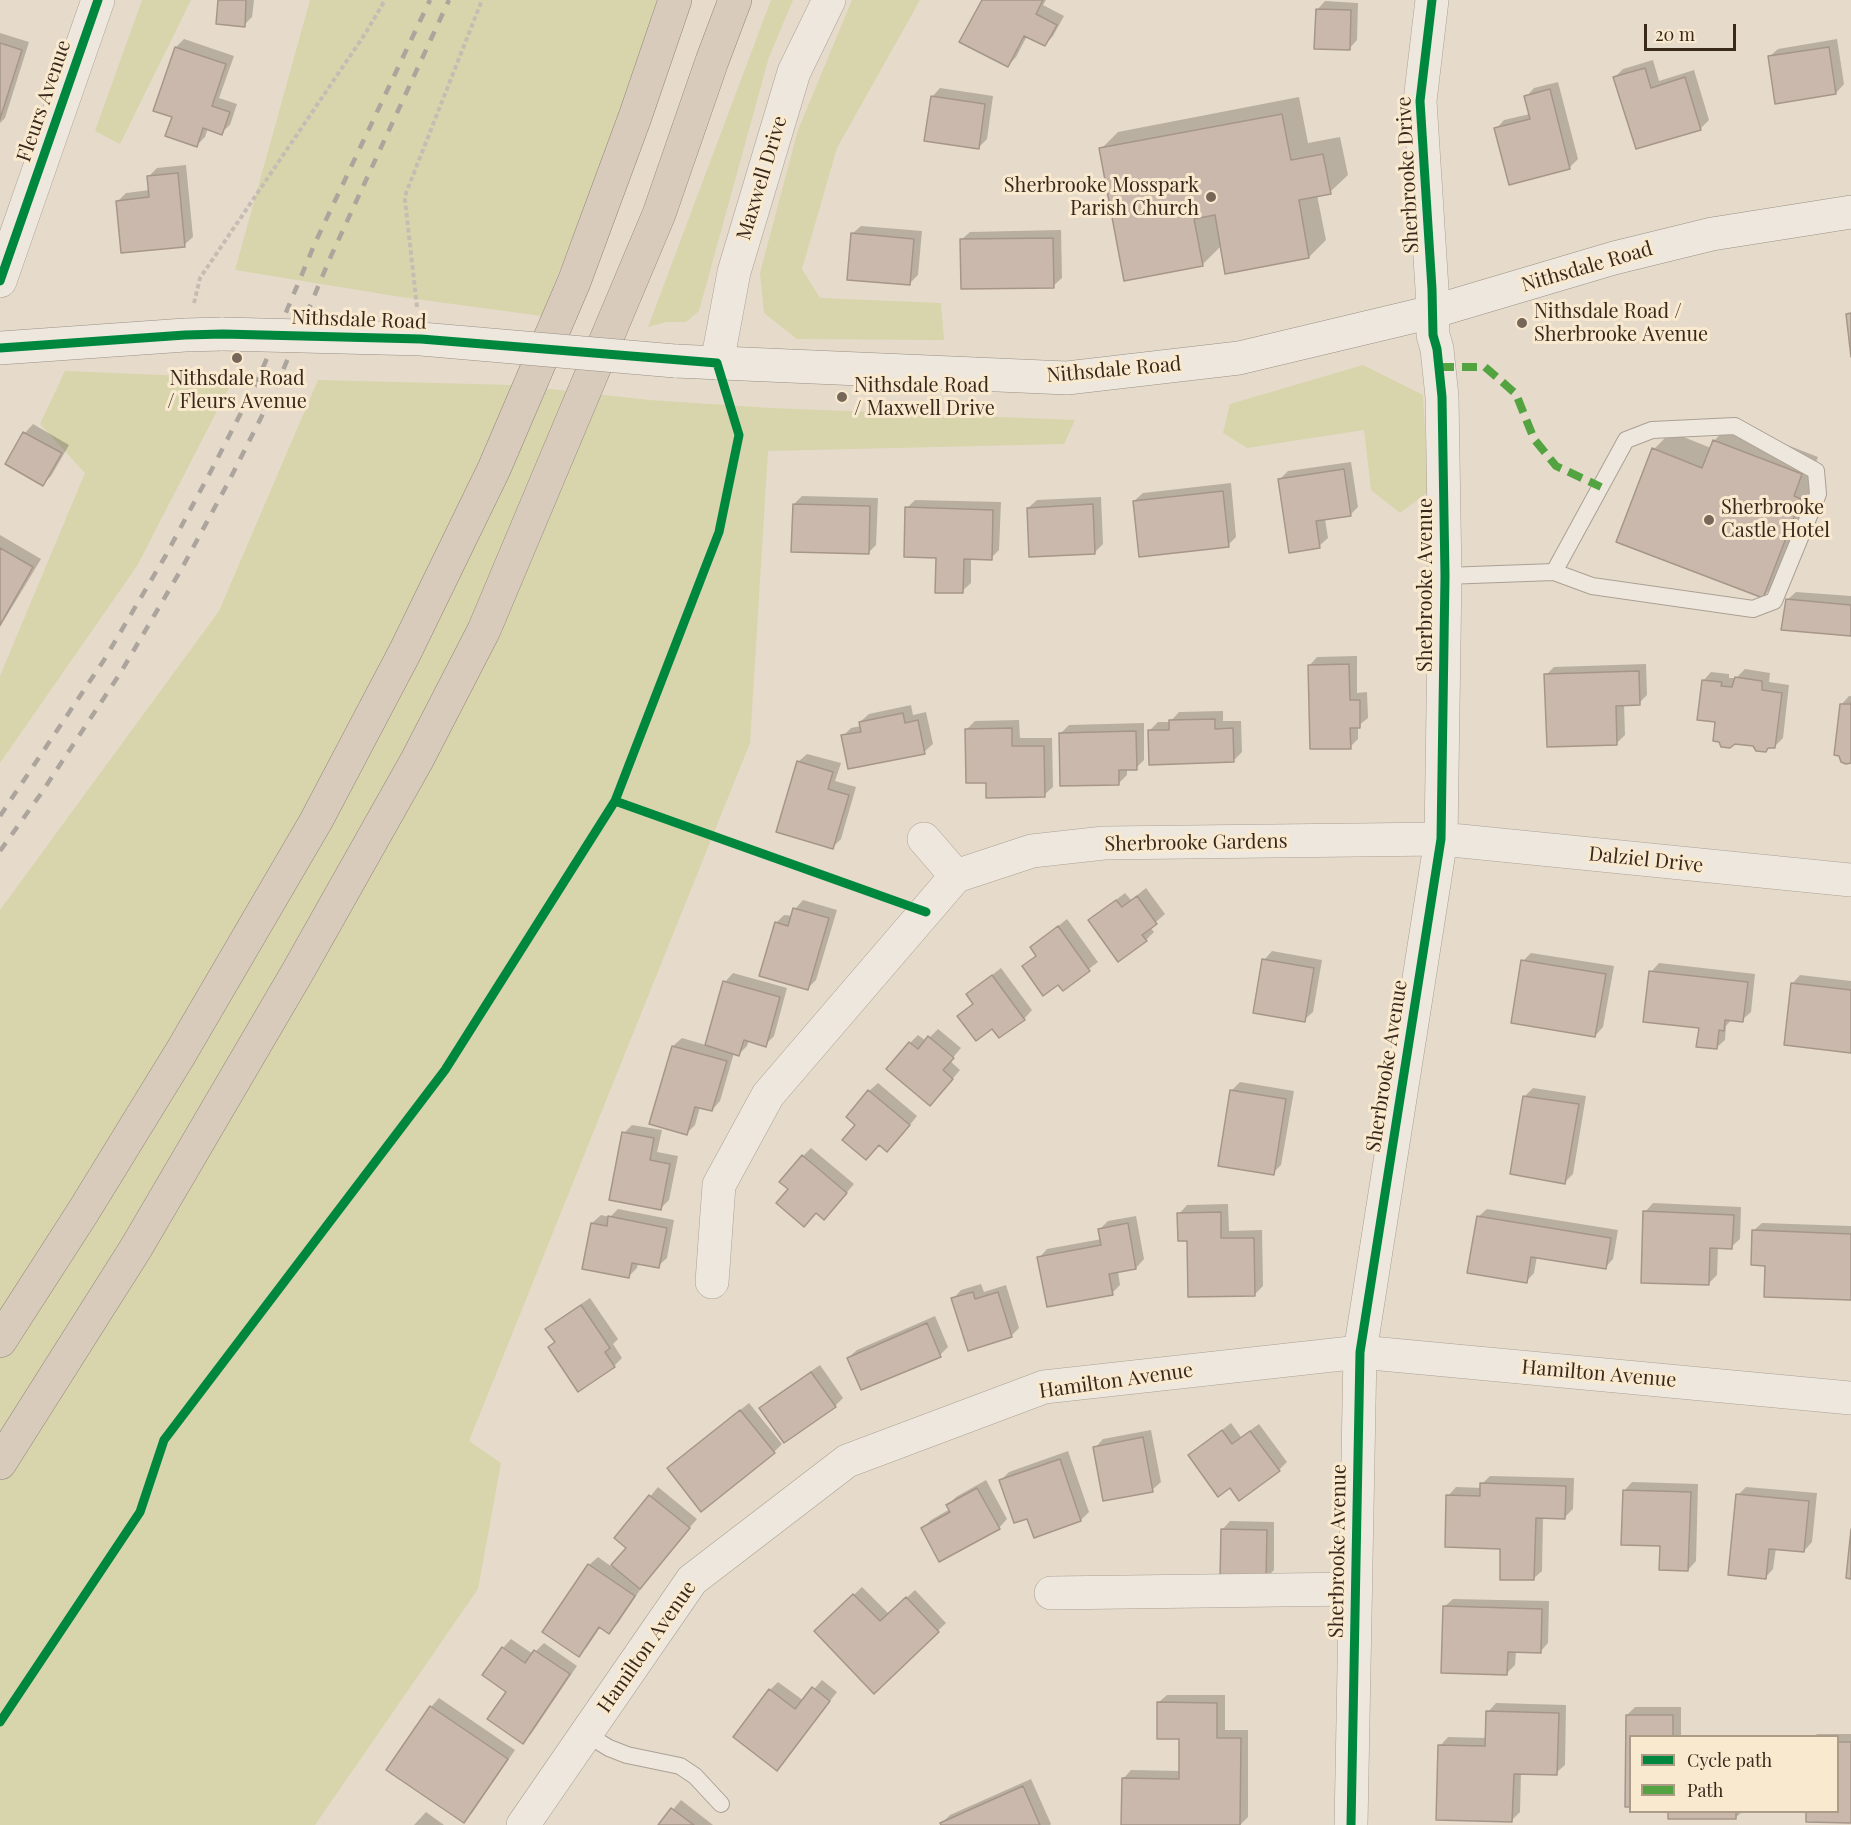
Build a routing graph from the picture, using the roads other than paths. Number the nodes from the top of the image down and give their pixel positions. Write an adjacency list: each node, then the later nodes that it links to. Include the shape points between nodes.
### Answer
1 (98, 0): 7 (street, Fleurs Avenue)
2 (675, 0): 13 (highway, via 574,282 519,412 431,600)
3 (735, 0): 23 (highway, via 659,214 484,630 417,760 297,973 136,1248)
4 (829, 0): 10 (street, Maxwell Drive, via 794,72 734,272)
5 (1432, 0): 8 (street, Sherbrooke Drive, via 1420,101)
6 (1851, 212): 8 (street, Nithsdale Road, via 1712,234 1614,258)
7 (0, 281)
8 (1432, 312): 10 (street, Nithsdale Road, via 1239,358 1067,378); 12 (street, Sherbrooke Avenue, via 1442,397)
9 (0, 348): 10 (street, Nithsdale Road, bridge, via 223,334 421,339)
10 (717, 363)
11 (1554, 572): 11 (lane, via 1626,440 1652,430 1735,426 1816,471 1818,494 1774,601 1753,609 1592,586); 12 (lane)
12 (1445, 576): 15 (street, Sherbrooke Avenue)
13 (316, 821): 19 (highway); 20 (highway, via 180,1054)
14 (924, 839): 16 (street)
15 (1441, 839): 16 (street, Sherbrooke Gardens, via 1104,843 1032,851); 17 (street, Dalziel Drive); 21 (street, Sherbrooke Avenue)
16 (956, 876): 18 (street, via 768,1095 719,1185)
17 (1851, 880)
18 (712, 1282)
19 (0, 1301)
20 (0, 1341)
21 (1360, 1352): 22 (street, Hamilton Avenue); 24 (street, Sherbrooke Avenue); 26 (street, Hamilton Avenue, via 1044,1387 847,1461 692,1580)
22 (1851, 1398)
23 (0, 1463)
24 (1356, 1589): 25 (street); 29 (street, Sherbrooke Avenue)
25 (1051, 1593)
26 (585, 1734): 27 (lane, via 627,1755 680,1766); 28 (street, Hamilton Avenue)
27 (721, 1804)
28 (523, 1825)
29 (1351, 1825)

